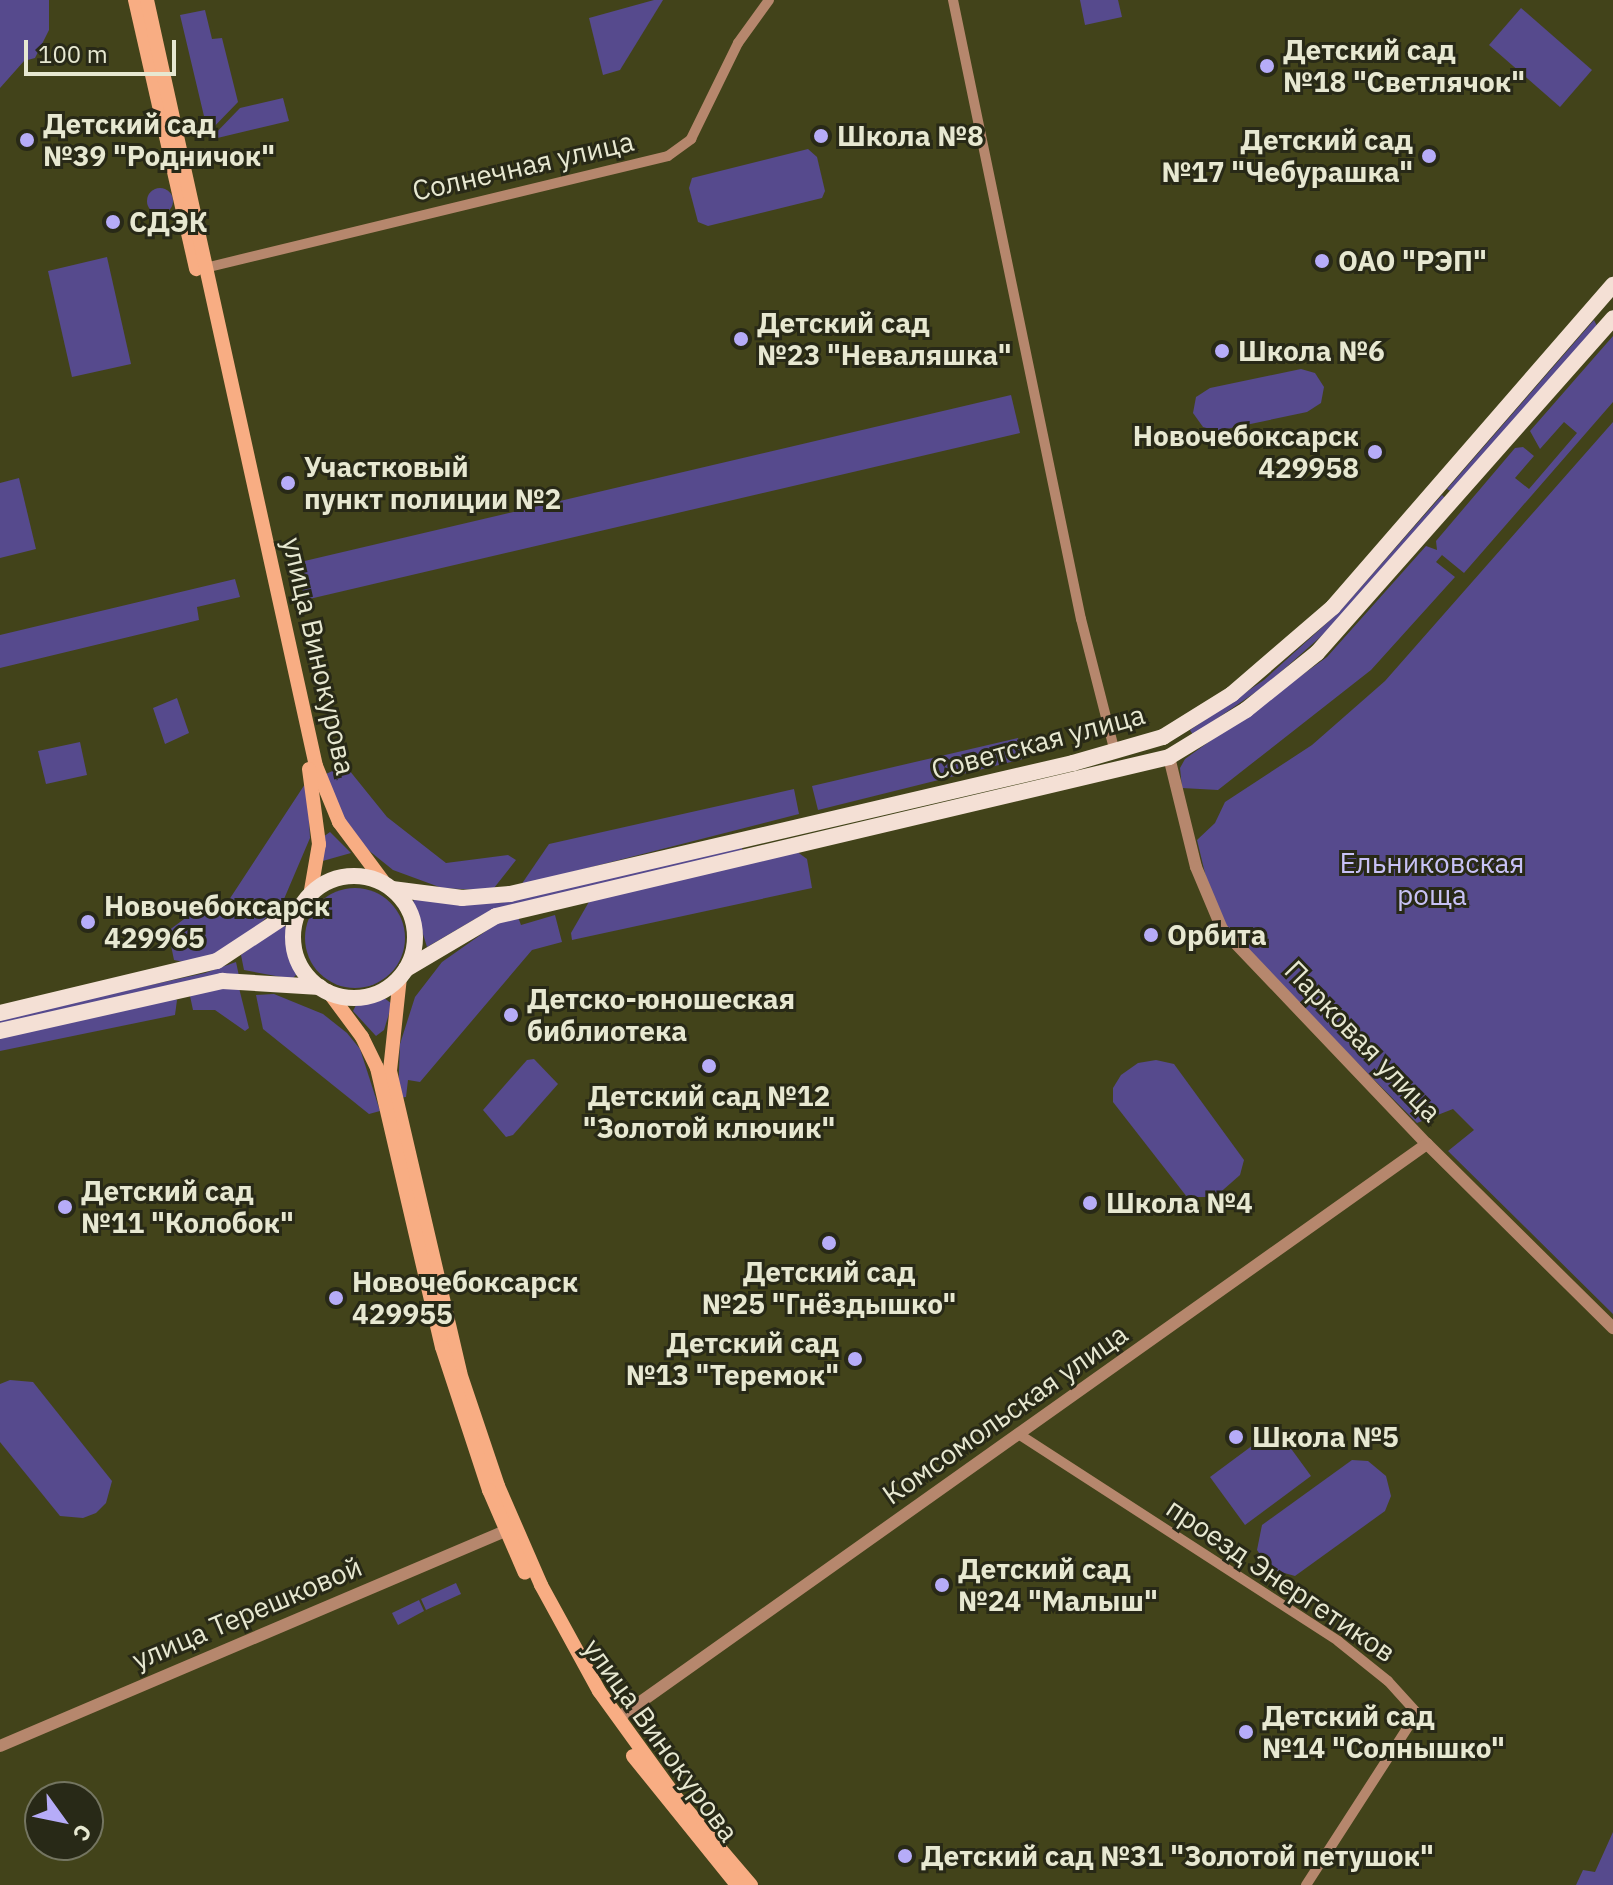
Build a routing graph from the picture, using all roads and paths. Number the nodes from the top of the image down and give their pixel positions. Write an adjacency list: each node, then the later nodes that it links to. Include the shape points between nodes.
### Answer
1 (135, 0): 5 (main road, улица Винокурова)
2 (147, 0): 5 (main road, улица Винокурова)
3 (769, 0): 5 (street, Солнечная улица, via 738,43 691,139 668,156)
4 (953, 0): 10 (street, via 1078,604)
5 (200, 269): 8 (main road, улица Винокурова)
6 (1613, 285): 9 (main road, Советская улица, via 1333,607 1232,694)
7 (1613, 318): 11 (main road, Советская улица, via 1317,653 1246,710)
8 (236, 430): 12 (main road, улица Винокурова, via 316,766 339,822); 13 (main road, улица Винокурова, via 318,816)
9 (1163, 737): 10 (main road, Советская улица); 11 (main road, Парковая улица)
10 (1115, 752): 12 (main road, Советская улица, via 500,896 462,898)
11 (1169, 757): 14 (main road, Советская улица, via 496,916); 18 (street, Парковая улица, via 1196,867 1222,929)
12 (389, 887): 13 (main road, via 350,876 328,882); 14 (main road, via 408,908 415,930)
13 (307, 900): 15 (main road, via 294,944 301,966); 16 (main road, via 217,961)
14 (403, 973): 15 (main road, via 366,996); 21 (main road, улица Винокурова, via 390,1071 460,1373)
15 (324, 989): 17 (main road, via 222,981); 21 (main road, улица Винокурова, via 362,1037 377,1068 442,1347)
16 (0, 1013)
17 (0, 1031)
18 (1427, 1144): 19 (street, Парковая улица); 20 (street, Комсомольская улица)
19 (1613, 1328)
20 (1020, 1435): 23 (street, Комсомольская улица); 27 (street, проезд Энергетиков, via 1338,1641 1417,1713)
21 (493, 1488): 22 (main road, улица Винокурова)
22 (510, 1530): 23 (main road, улица Винокурова, via 562,1647); 24 (street, улица Терешковой)
23 (614, 1721): 25 (main road, улица Винокурова, via 665,1800); 26 (main road, улица Винокурова)
24 (0, 1746)
25 (737, 1885)
26 (751, 1885)
27 (1306, 1885)

